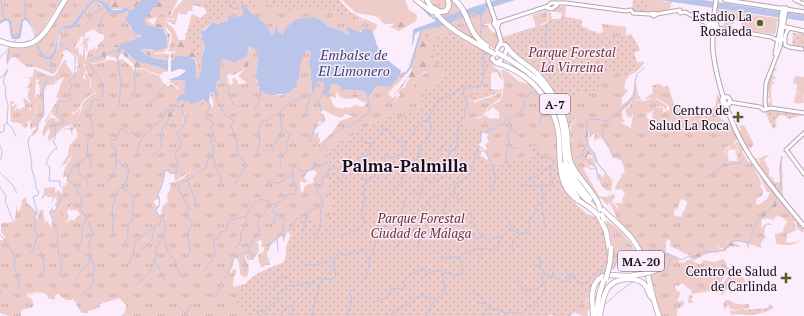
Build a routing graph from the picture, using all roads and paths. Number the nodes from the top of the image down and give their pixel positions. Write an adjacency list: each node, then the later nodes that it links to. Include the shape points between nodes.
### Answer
1 (64, 0): 23 (highway, via 42,36 21,45)
2 (416, 0): 15 (highway)
3 (428, 0): 12 (highway, A-7); 15 (highway, A-7)
4 (448, 0): 12 (highway, via 449,8 444,12 438,12)
5 (454, 0): 27 (highway, via 462,8 475,36)
6 (489, 0): 17 (main road)
7 (716, 0): 16 (main road)
8 (725, 0): 13 (main road)
9 (733, 0): 13 (main road)
10 (795, 0): 11 (main road)
11 (804, 4)
12 (432, 6): 15 (highway, A-7)
13 (784, 9): 14 (main road); 18 (main road)
14 (804, 11)
15 (440, 18): 27 (highway, A-7)
16 (712, 23): 17 (main road, via 680,11 633,13 631,10 628,12 551,3 549,7); 19 (main road)
17 (497, 24): 24 (main road); 25 (main road)
18 (783, 27): 20 (main road); 22 (main road); 22 (main road)
19 (715, 28): 22 (main road); 30 (main road, via 714,59)
20 (791, 28): 21 (main road); 22 (main road)
21 (804, 31)
22 (781, 40): 26 (main road); 32 (main road, via 766,82); 32 (main road, via 766,77)
23 (2, 41)
24 (500, 45): 25 (main road); 29 (main road, via 492,58 493,62)
25 (506, 46): 28 (main road); 34 (highway, via 550,89 561,109)
26 (803, 49)
27 (494, 51): 36 (highway, A-7, via 535,80 542,88 555,110); 38 (highway, A-7, via 531,74 554,102 562,125)
28 (505, 54)
29 (499, 62): 37 (highway, via 521,74 543,96 555,120)
30 (724, 97): 31 (main road, via 728,97); 31 (main road, via 722,103)
31 (728, 103): 32 (main road); 45 (main road, via 737,134 748,153)
32 (764, 106): 33 (main road)
33 (804, 112)
34 (565, 124): 42 (highway, via 570,168); 43 (highway, via 571,164 591,191)
35 (804, 135): 39 (main road, via 788,151)
36 (561, 138): 40 (highway); 44 (highway, A-7, via 567,174 576,191)
37 (560, 151): 40 (highway); 41 (highway, via 563,184 569,193)
38 (566, 166): 42 (highway, via 574,182); 44 (highway, A-7, via 576,189)
39 (804, 174)
40 (565, 176): 41 (highway)
41 (578, 199): 44 (highway, bridge)
42 (590, 199): 43 (highway)
43 (597, 204): 44 (highway, bridge)
44 (600, 214): 46 (highway, A-7); 46 (highway, A-7, via 608,232); 48 (highway, MA-20, via 633,240 642,256); 49 (highway, MA-20, via 622,230 635,248 644,268)
45 (803, 225)
46 (610, 248): 47 (highway, A-7, bridge, via 610,262)
47 (605, 277): 48 (highway, bridge, via 629,276 642,274 651,272 658,270 662,267 659,257 653,257 649,261 648,268); 50 (highway, A-7); 50 (highway, via 596,282 593,288)
48 (649, 280): 51 (highway, MA-20)
49 (651, 297): 50 (highway, via 646,286 638,280 616,280 606,290); 51 (highway, MA-20)
50 (597, 316)
51 (658, 316)

